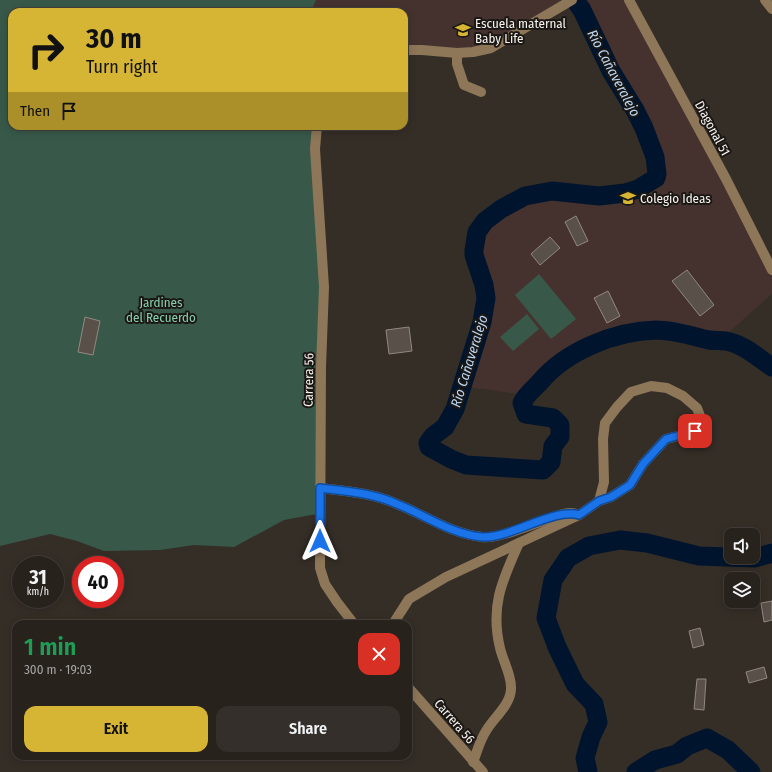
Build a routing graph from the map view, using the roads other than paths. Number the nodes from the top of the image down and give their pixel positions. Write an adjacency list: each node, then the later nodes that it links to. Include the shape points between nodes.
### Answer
1 (572, 0): 6 (street, via 491,48)
2 (629, 0): 9 (street, Diagonal 51)
3 (765, 0): 4 (street)
4 (772, 9)
5 (408, 50): 6 (street)
6 (457, 53): 7 (street, via 457,64 464,85)
7 (481, 92)
8 (317, 130): 10 (street, Carrera 56, via 315,150 324,287)
9 (772, 270)
10 (320, 488): 12 (street, via 397,503 438,524 469,535 484,537 502,534 560,515); 14 (street, Carrera 56, via 320,568 325,584)
11 (599, 501): 11 (street, via 630,485 643,464 666,439 705,429 697,408 683,396 667,388 651,386 632,392 604,423 604,482); 12 (street)
12 (579, 515): 13 (street)
13 (519, 543): 15 (street, via 446,577 409,599); 17 (street, via 502,581 496,607 500,650 512,686 510,698 486,731)
14 (351, 620)
15 (396, 620)
16 (412, 692): 17 (street, Carrera 56)
17 (473, 762): 18 (street, Carrera 56)
18 (483, 772)

